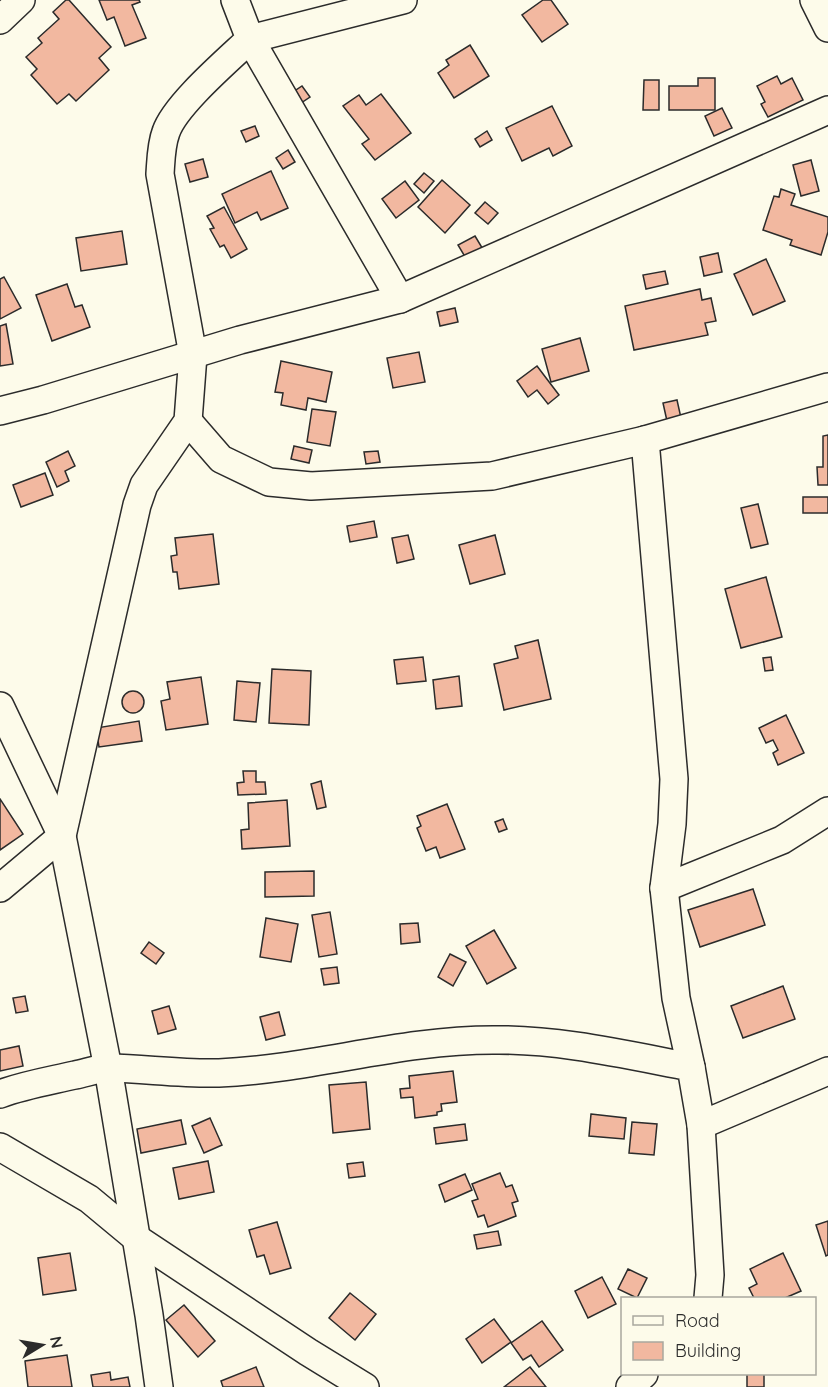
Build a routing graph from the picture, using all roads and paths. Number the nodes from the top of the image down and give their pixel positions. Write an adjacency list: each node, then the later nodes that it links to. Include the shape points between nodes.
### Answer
1 (21, 0): 5 (street)
2 (235, 0): 7 (street)
3 (403, 0): 7 (street)
4 (814, 0): 6 (street)
5 (0, 20)
6 (828, 28)
7 (250, 39): 9 (street); 10 (street, via 181,107 166,131 162,152 160,174)
8 (828, 110): 9 (street)
9 (400, 299): 10 (street, via 240,339)
10 (193, 356): 12 (street); 13 (street)
11 (828, 387): 14 (street)
12 (0, 411)
13 (188, 421): 14 (street, via 221,459 249,474 269,482 311,486 492,476); 17 (street, via 144,485 137,505)
14 (645, 440): 19 (street, via 674,779)
15 (0, 706): 17 (street)
16 (828, 811): 19 (street, via 782,840)
17 (62, 836): 18 (street); 21 (street)
18 (0, 888)
19 (664, 888): 20 (street, via 676,998)
20 (691, 1067): 21 (street, via 578,1047 494,1040 446,1043 276,1069 174,1073); 24 (street)
21 (108, 1068): 23 (street); 26 (street)
22 (828, 1071): 24 (street)
23 (0, 1094)
24 (701, 1125): 27 (street)
25 (0, 1147): 26 (street, via 89,1199)
26 (136, 1238): 29 (street); 30 (street)
27 (708, 1297)
28 (643, 1375): 31 (street)
29 (159, 1387)
30 (365, 1387)
31 (630, 1387)

